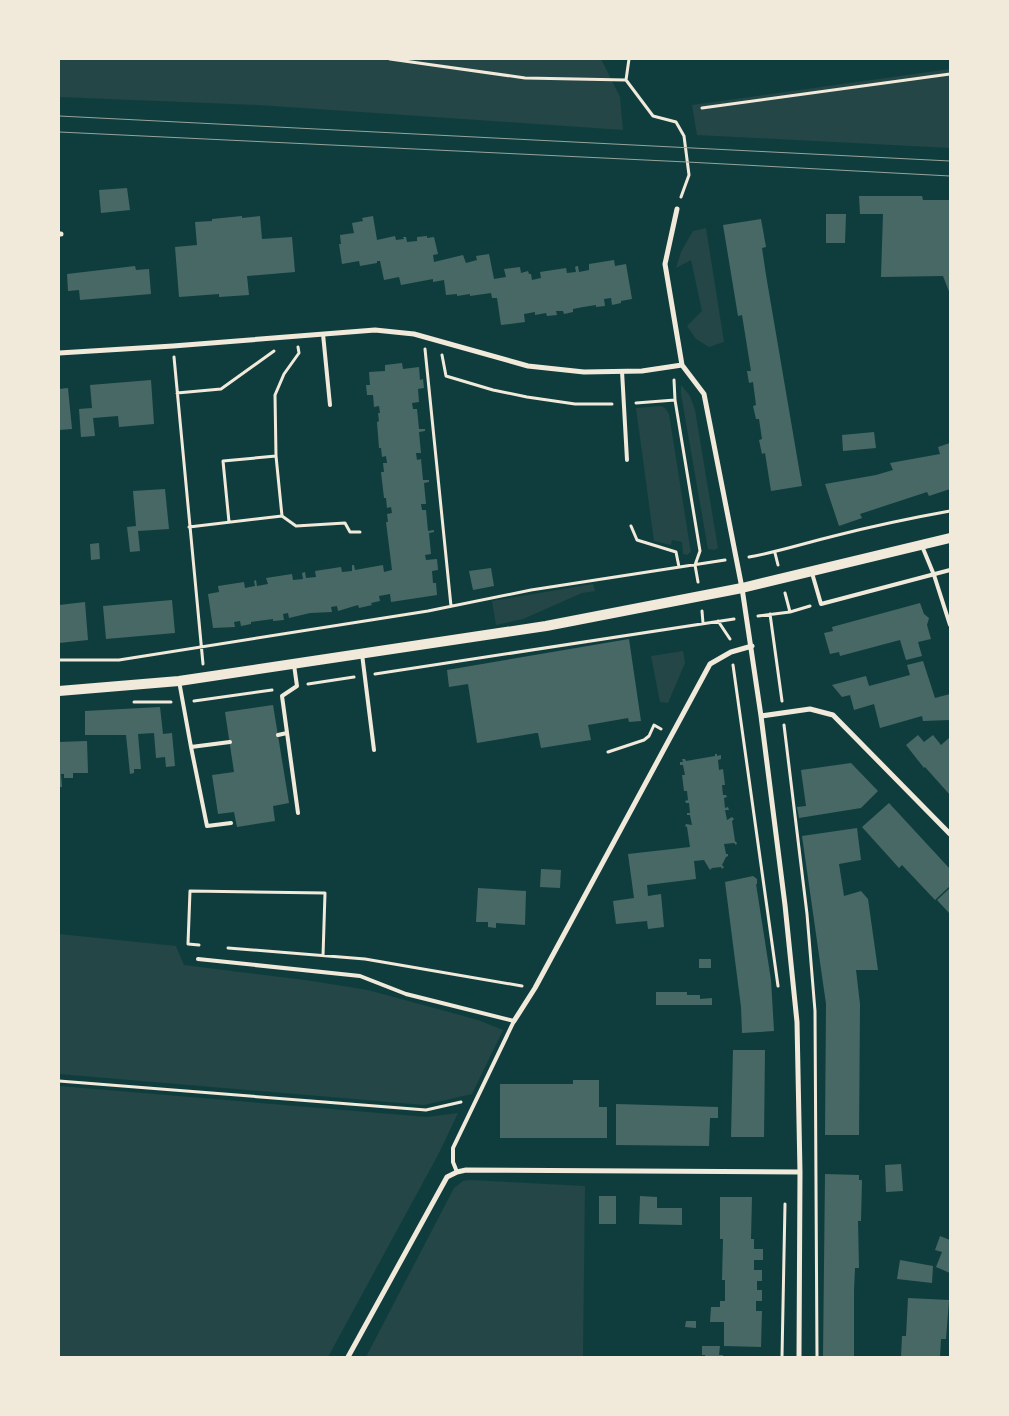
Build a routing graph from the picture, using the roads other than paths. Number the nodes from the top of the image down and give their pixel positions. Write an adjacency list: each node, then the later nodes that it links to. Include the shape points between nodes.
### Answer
1 (677, 209): 4 (street, via 664,264)
2 (323, 334): 3 (street); 5 (street, via 375,330 424,336 528,366 584,372); 6 (lane)
3 (59, 353)
4 (682, 364): 5 (street); 13 (street, via 704,394)
5 (622, 371): 7 (lane)
6 (330, 405)
7 (626, 460)
8 (950, 538): 9 (main road)
9 (921, 544): 11 (main road); 12 (lane)
10 (950, 570): 12 (lane)
11 (812, 571): 12 (lane, via 821,604); 13 (main road)
12 (934, 575): 14 (lane)
13 (742, 588): 15 (street); 16 (main road, via 546,626)
14 (950, 625)
15 (752, 646): 20 (street); 30 (street, via 710,664)
16 (362, 654): 17 (main road); 25 (lane)
17 (294, 664): 18 (main road); 21 (lane, via 297,686 282,696)
18 (179, 681): 19 (main road); 24 (lane)
19 (59, 691)
20 (761, 716): 28 (street, via 810,709 833,715); 32 (street, via 797,1022)
21 (287, 734): 22 (lane); 26 (lane)
22 (278, 735)
23 (230, 742): 24 (lane)
24 (191, 747): 27 (lane, via 207,826)
25 (374, 750)
26 (298, 813)
27 (230, 822)
28 (950, 834)
29 (198, 959): 30 (lane, via 360,976 406,994)
30 (514, 1021): 31 (lane, via 453,1148)
31 (457, 1172): 32 (street); 33 (street, via 447,1177)
32 (800, 1172): 34 (street)
33 (348, 1357)
34 (798, 1357)

